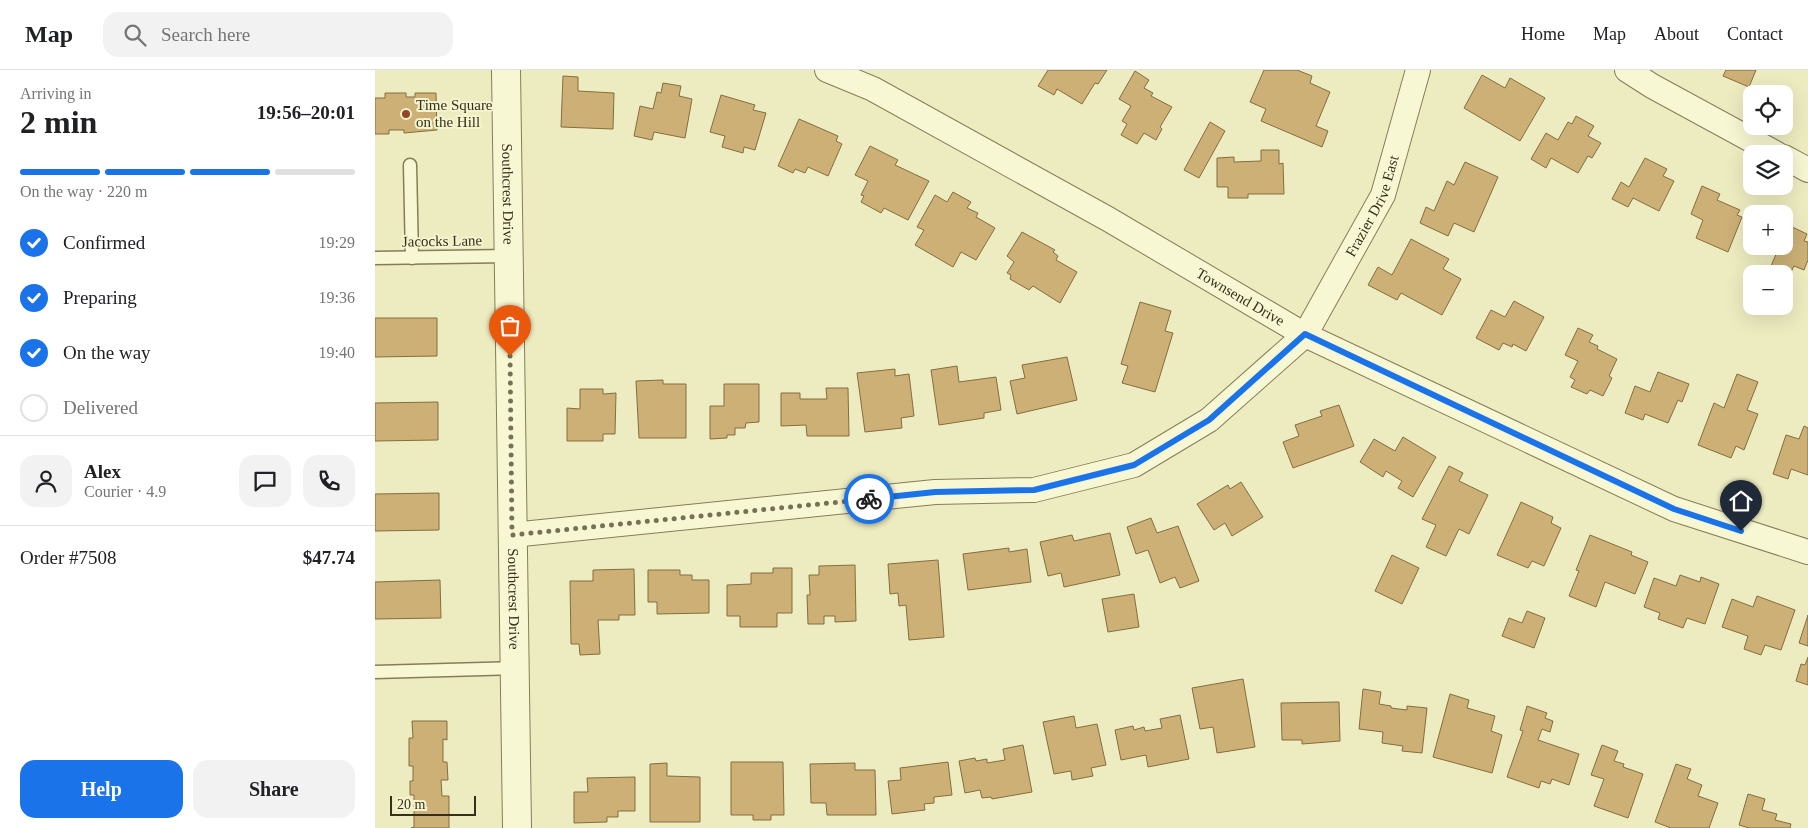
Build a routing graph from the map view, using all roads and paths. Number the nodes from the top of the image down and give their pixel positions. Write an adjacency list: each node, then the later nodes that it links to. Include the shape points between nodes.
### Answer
1 (506, 70): 9 (street, Southcrest Drive)
2 (827, 70): 12 (street, Townsend Drive, via 873,89 1082,204)
3 (1418, 70): 12 (street, Frazier Drive East, via 1383,195)
4 (1627, 70): 5 (street)
5 (1760, 145)
6 (1793, 162): 8 (street)
7 (410, 165): 11 (lane)
8 (1808, 170)
9 (509, 256): 11 (lane, Jacocks Lane); 13 (street, Southcrest Drive)
10 (375, 258): 11 (lane, Jacocks Lane)
11 (411, 258)
12 (1305, 334): 13 (street, Frazier Drive East, via 1209,420 1134,465 1034,490 935,492); 14 (street, Townsend Drive, via 1674,509)
13 (512, 535): 15 (street, Southcrest Drive)
14 (1808, 552)
15 (515, 668): 16 (lane); 17 (street, Southcrest Drive)
16 (375, 672)
17 (517, 828)

